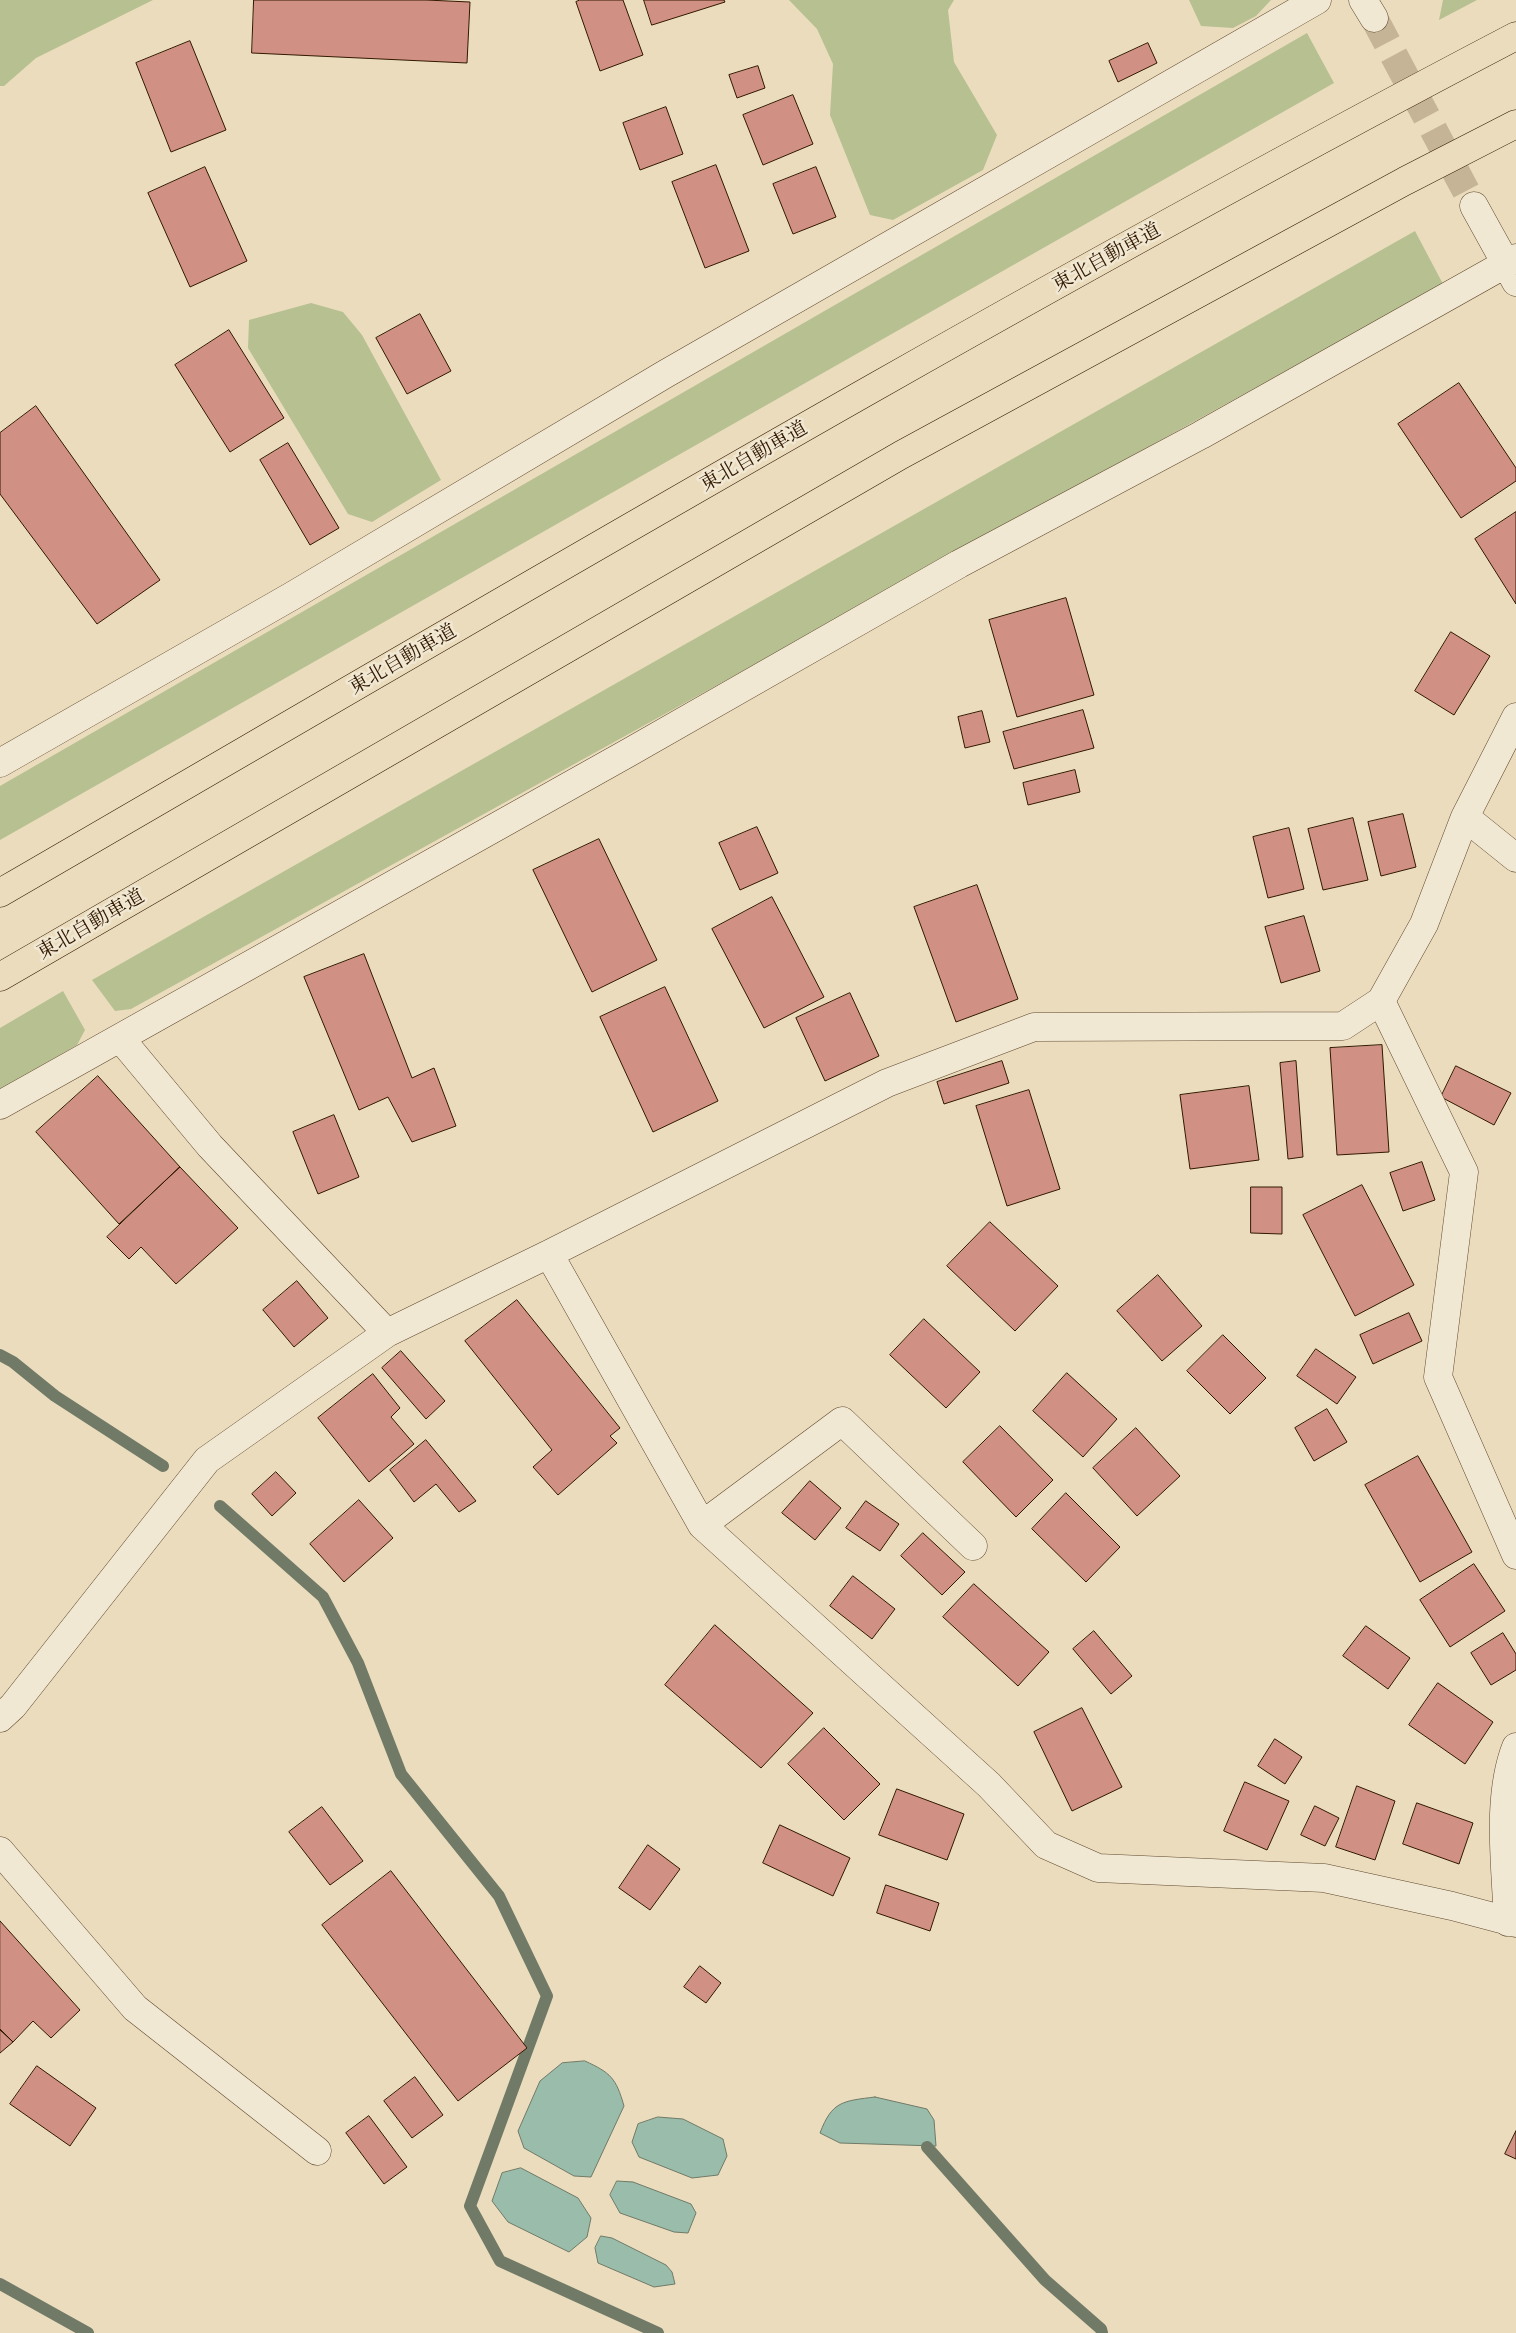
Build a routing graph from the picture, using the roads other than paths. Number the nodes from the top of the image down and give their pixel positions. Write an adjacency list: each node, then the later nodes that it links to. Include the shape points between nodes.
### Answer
1 (1317, 0): 7 (street, via 667,373 292,596)
2 (1516, 36): 10 (highway, 東北自動車道, via 1358,118 873,388)
3 (1516, 124): 11 (highway, 東北自動車道, via 901,455)
4 (1474, 206): 5 (street)
5 (1512, 268): 13 (street, via 959,564)
6 (1516, 717): 8 (street)
7 (0, 763)
8 (1465, 817): 9 (street); 12 (street, via 1424,924)
9 (1516, 858)
10 (0, 892)
11 (0, 977)
12 (1381, 1001): 15 (street, via 1343,1026 1034,1027 888,1083); 19 (street, via 1464,1172 1438,1377)
13 (120, 1038): 14 (street); 16 (street, via 210,1146)
14 (0, 1105)
15 (549, 1254): 16 (street); 17 (street)
16 (387, 1333): 20 (street, via 208,1460 13,1706)
17 (702, 1525): 18 (street, via 842,1421); 23 (street, via 989,1785 1046,1845 1098,1868 1324,1878)
18 (973, 1546)
19 (1516, 1555)
20 (0, 1718)
21 (1516, 1747): 23 (street, via 1510,1764 1505,1818)
22 (0, 1852): 24 (street, via 135,2008)
23 (1512, 1922)
24 (317, 2151)

